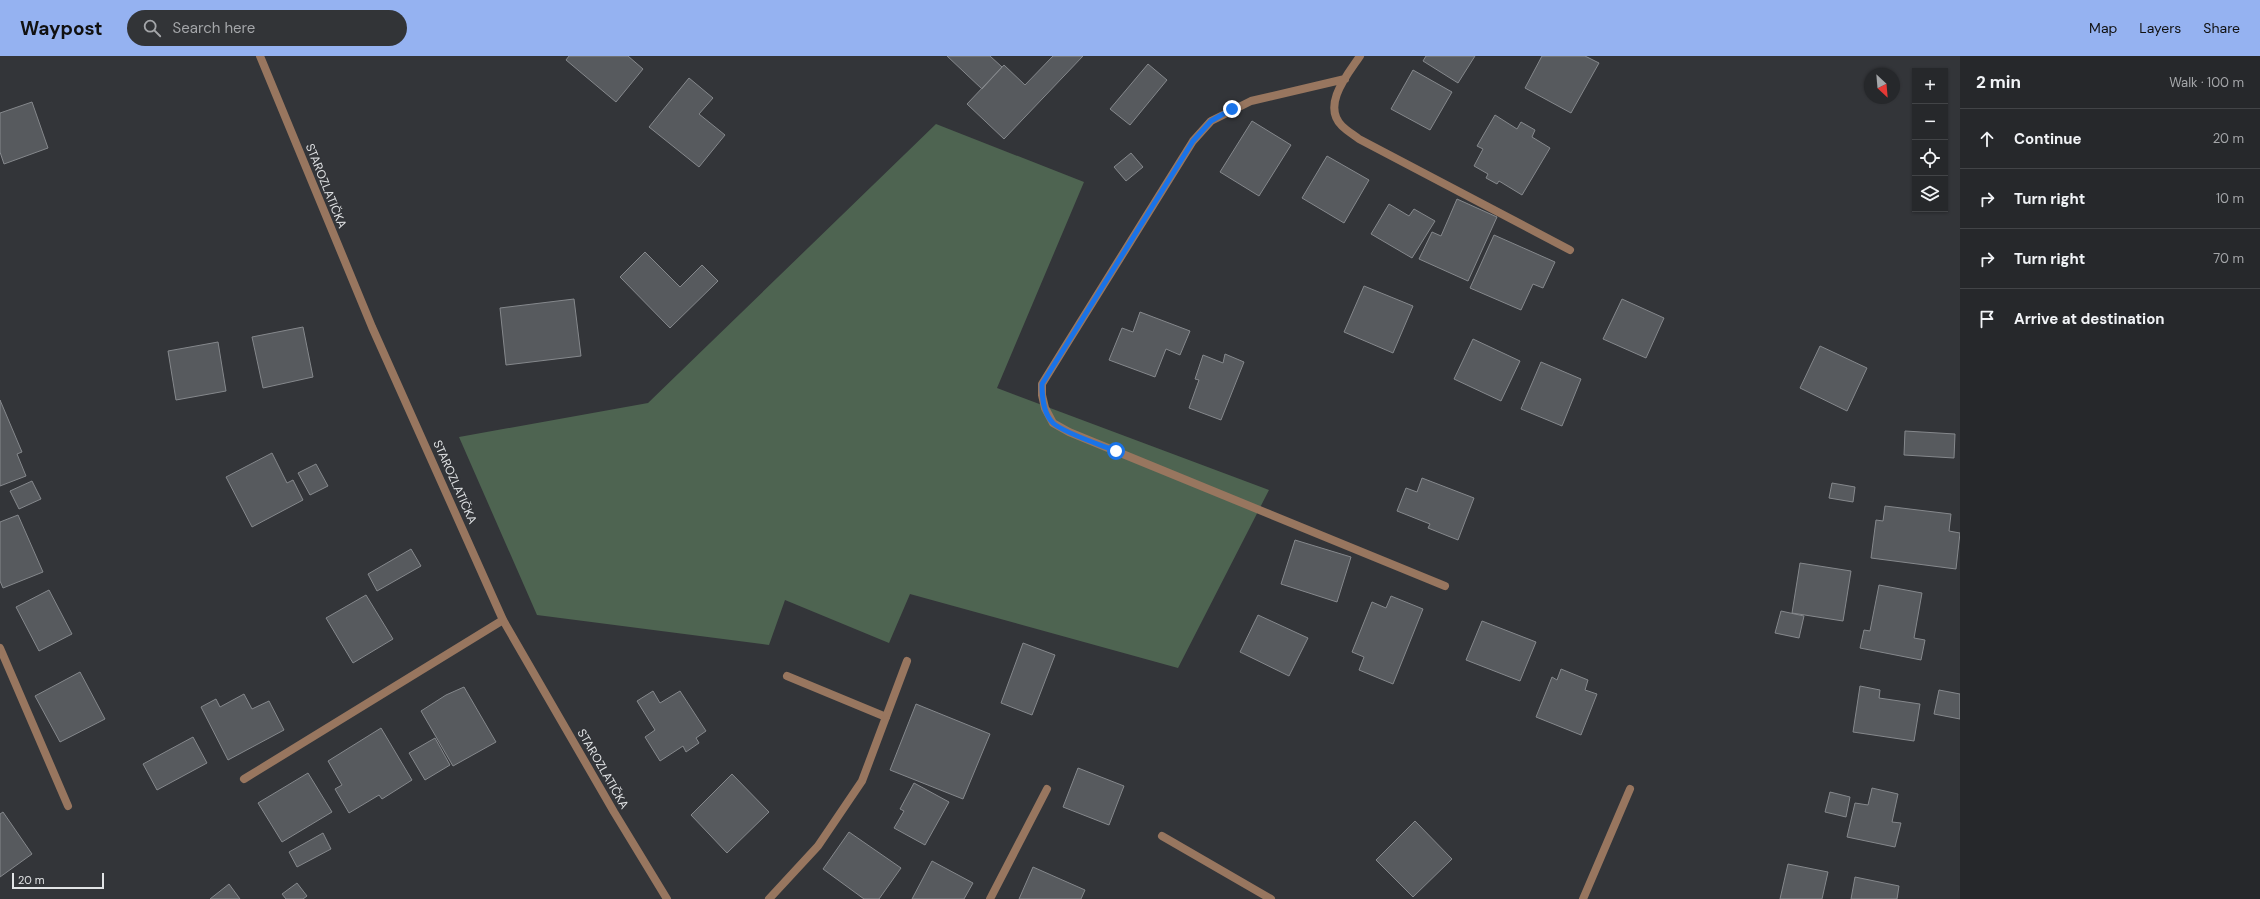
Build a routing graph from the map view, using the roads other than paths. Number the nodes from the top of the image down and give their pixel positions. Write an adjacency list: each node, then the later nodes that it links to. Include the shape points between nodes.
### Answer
1 (260, 56): 6 (street, STAROZLATIČKA, via 372,327)
2 (1360, 56): 3 (street)
3 (1345, 79): 4 (street, via 1334,99 1335,113 1341,125 1359,139); 5 (street, via 1251,101 1211,121 1193,141 1059,356 1042,384 1042,394 1045,408 1053,423 1069,432)
4 (1570, 250)
5 (1445, 586)
6 (503, 620): 11 (street); 16 (street, STAROZLATIČKA)
7 (0, 648): 14 (street)
8 (907, 660): 10 (street)
9 (787, 676): 10 (street)
10 (886, 717): 17 (street, via 862,781 818,846)
11 (244, 779)
12 (1047, 789): 18 (street)
13 (1630, 789): 20 (street)
14 (68, 806)
15 (1162, 836): 19 (street)
16 (667, 899)
17 (769, 899)
18 (990, 899)
19 (1271, 899)
20 (1583, 899)

